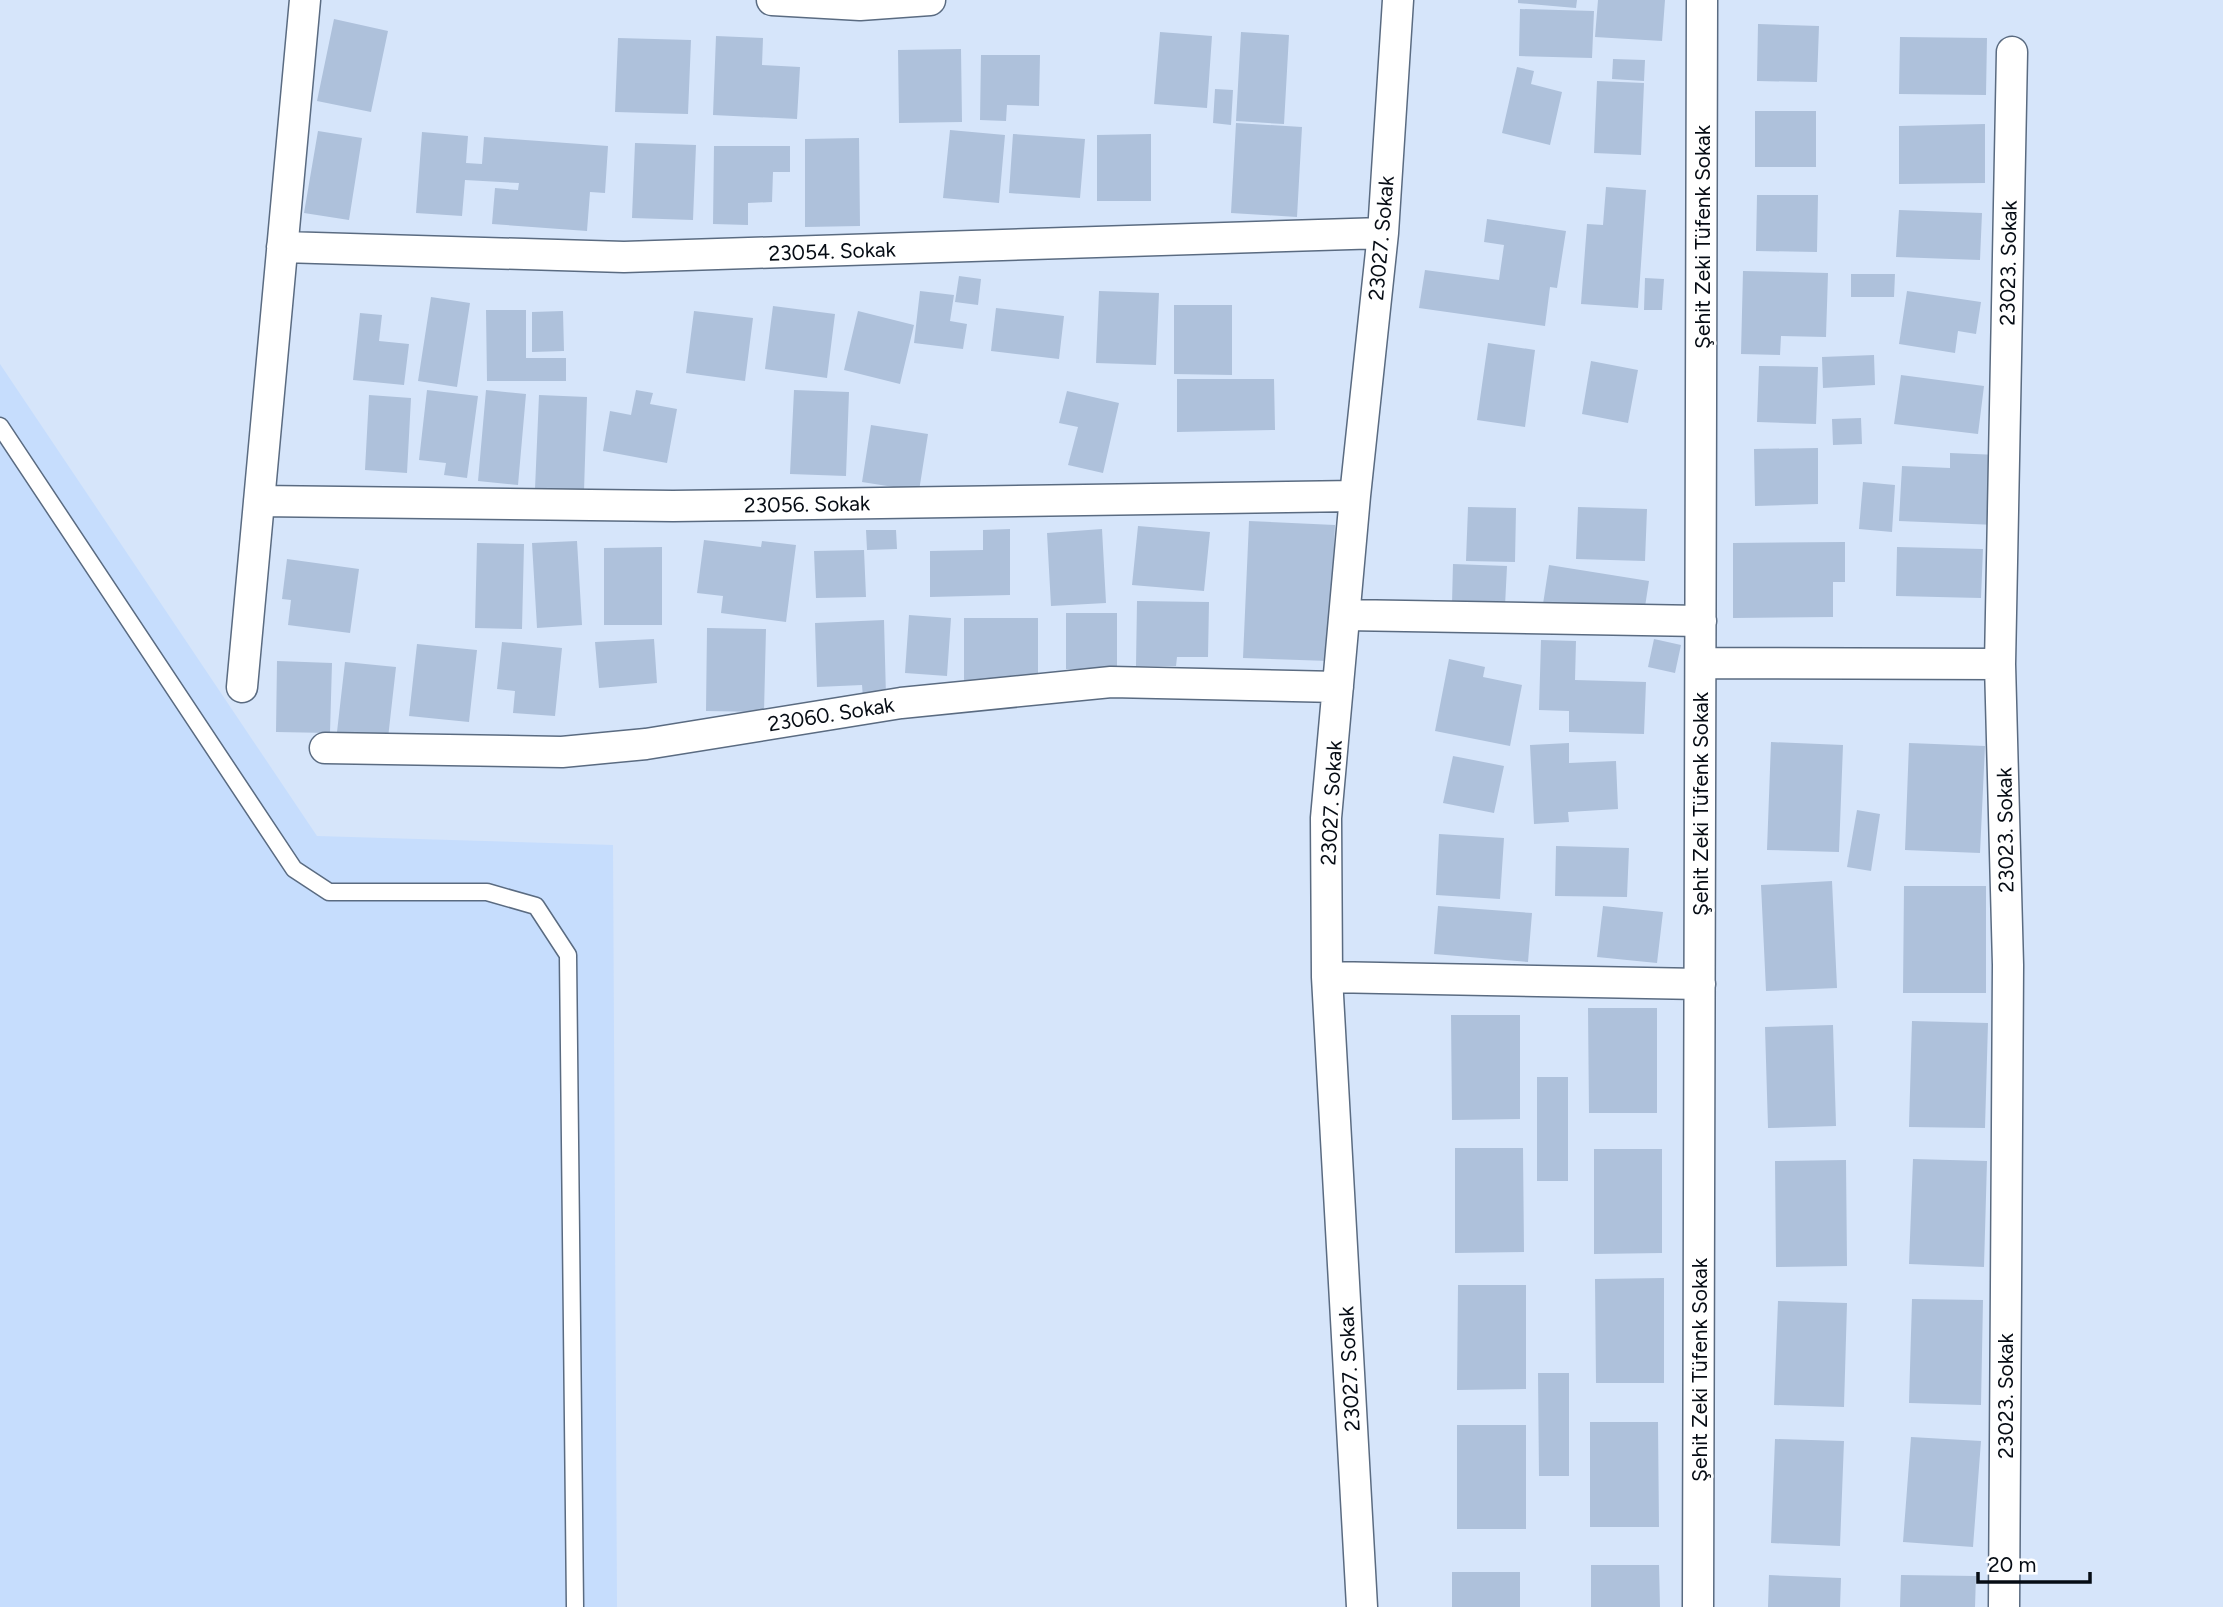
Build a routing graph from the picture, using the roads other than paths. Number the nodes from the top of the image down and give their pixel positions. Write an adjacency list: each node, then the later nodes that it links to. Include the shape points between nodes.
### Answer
1 (305, 0): 8 (street)
2 (772, 0): 3 (street, via 860,5)
3 (930, 0)
4 (1398, 0): 7 (street, 23027. Sokak)
5 (1702, 0): 13 (street, Şehit Zeki Tüfenk Sokak)
6 (2012, 52): 15 (street, 23023. Sokak)
7 (1382, 233): 8 (street, 23054. Sokak, via 624,257); 10 (street, 23027. Sokak)
8 (282, 247): 11 (street)
9 (0, 426): 21 (lane, via 294,869 329,892 487,892 536,906 568,955)
10 (1355, 496): 11 (street, 23056. Sokak, via 673,506); 12 (street, 23027. Sokak)
11 (259, 501): 16 (street)
12 (1345, 615): 13 (street); 17 (street, 23027. Sokak)
13 (1701, 621): 14 (street, Şehit Zeki Tüfenk Sokak)
14 (1701, 663): 15 (street); 20 (street, Şehit Zeki Tüfenk Sokak)
15 (2000, 664): 24 (street, 23023. Sokak, via 2008,965)
16 (242, 687)
17 (1339, 687): 18 (street, 23060. Sokak, via 1111,682 901,703 646,744 562,752); 19 (street, 23027. Sokak, via 1326,818)
18 (325, 748)
19 (1327, 977): 20 (street); 22 (street, 23027. Sokak)
20 (1700, 984): 23 (street, Şehit Zeki Tüfenk Sokak)
21 (575, 1607)
22 (1362, 1607)
23 (1698, 1607)
24 (2004, 1607)

